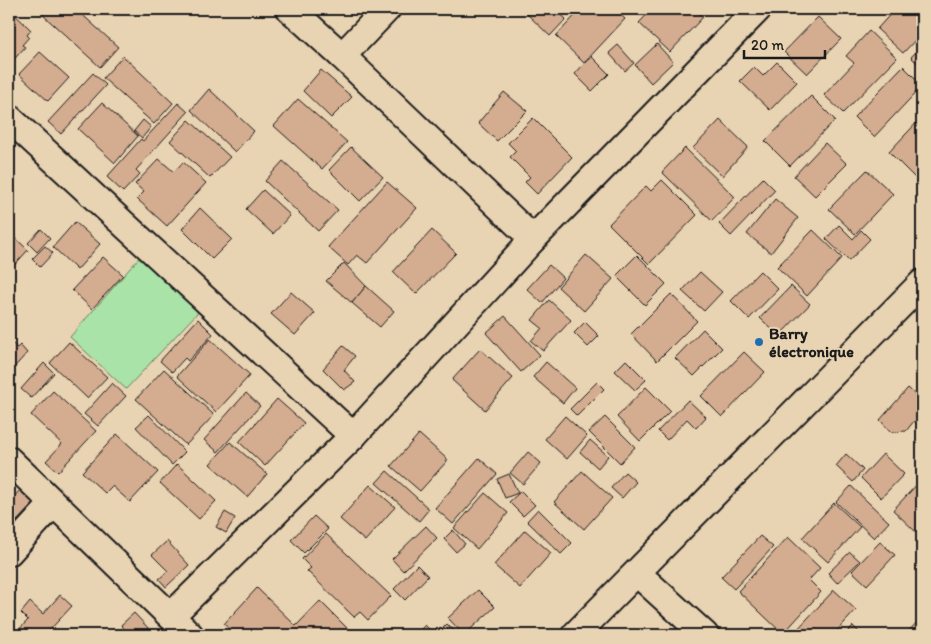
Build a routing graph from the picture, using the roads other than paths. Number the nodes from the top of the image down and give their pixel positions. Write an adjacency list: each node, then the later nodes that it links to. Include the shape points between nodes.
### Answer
1 (290, 9): 4 (street)
2 (386, 9): 4 (street)
3 (758, 9): 6 (street)
4 (342, 56): 6 (street)
5 (9, 118): 8 (street)
6 (533, 239): 8 (street)
7 (922, 283): 12 (street)
8 (353, 436): 13 (street)
9 (9, 460): 10 (street)
10 (54, 504): 11 (street); 13 (street)
11 (9, 552)
12 (637, 573): 15 (street); 16 (street)
13 (171, 616): 14 (street)
14 (190, 635)
15 (575, 635)
16 (705, 635)

